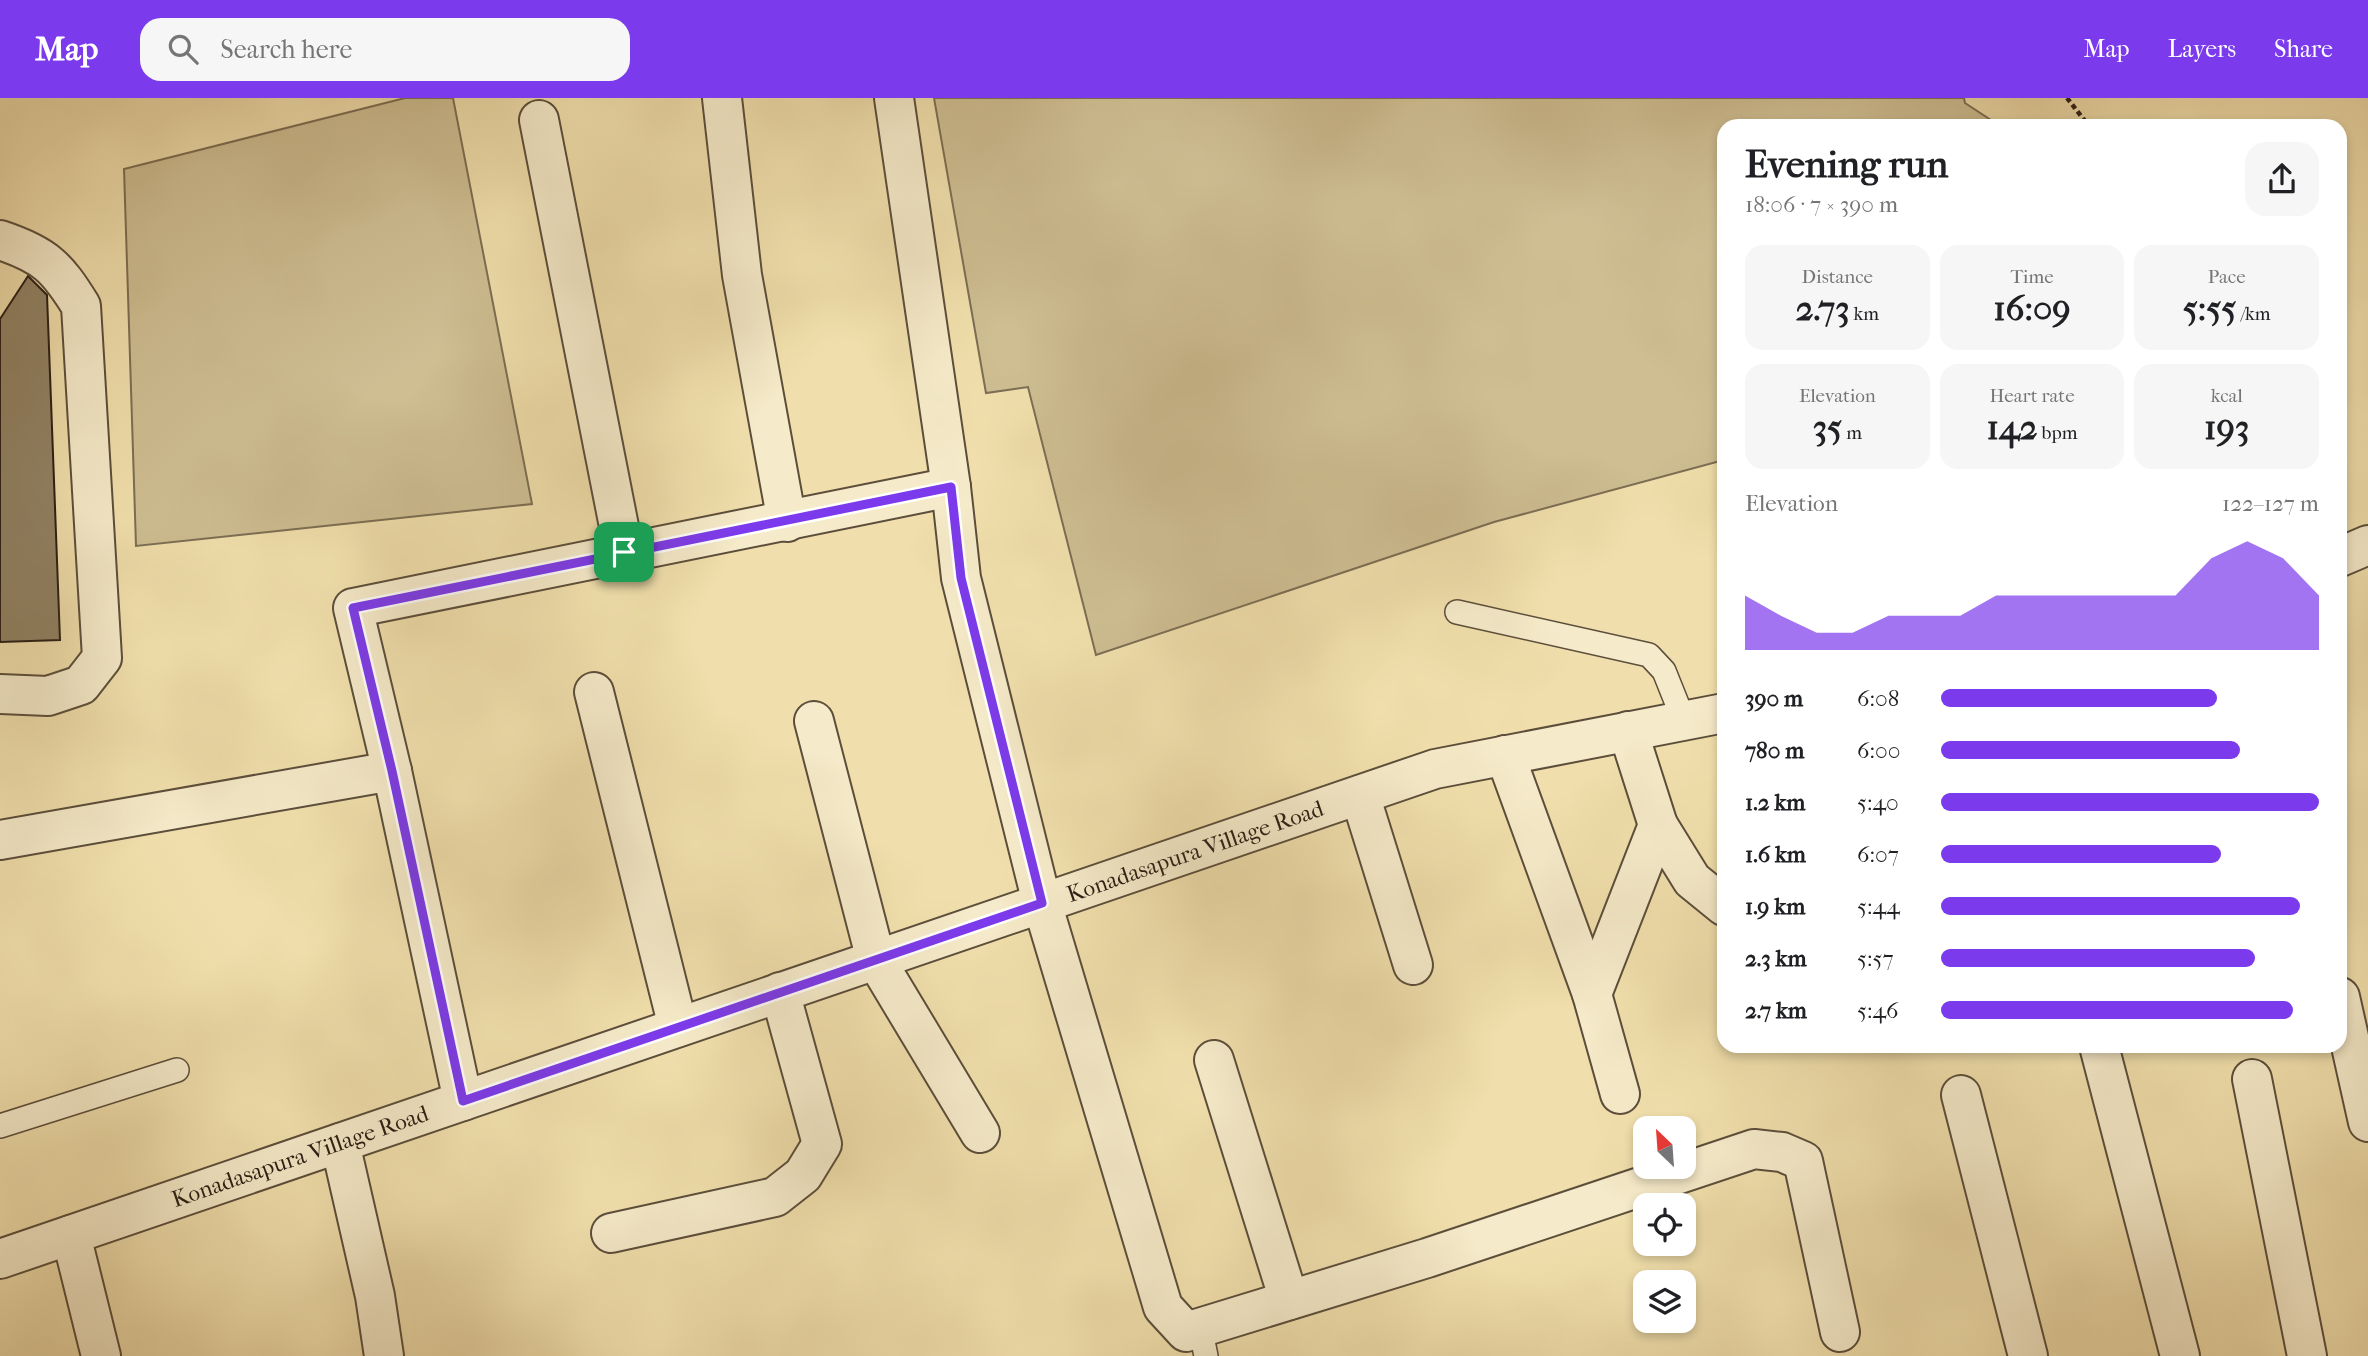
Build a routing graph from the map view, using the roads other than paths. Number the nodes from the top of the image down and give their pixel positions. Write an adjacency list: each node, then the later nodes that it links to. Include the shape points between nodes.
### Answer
1 (722, 98): 6 (street, via 742,275)
2 (894, 98): 5 (street)
3 (539, 120): 8 (street)
4 (0, 240): 12 (street, via 27,249 61,274 81,306 102,658 80,685 48,696)
5 (951, 487): 6 (street); 23 (street, via 961,578)
6 (786, 522): 8 (street)
7 (2368, 545): 9 (street)
8 (624, 552): 18 (street, via 353,608)
9 (2347, 554)
10 (1457, 612): 15 (lane, via 1649,655 1664,671)
11 (594, 692): 28 (street)
12 (0, 694)
13 (1717, 714): 15 (street, Konadasapura Village Road)
14 (814, 721): 24 (street)
15 (1684, 721): 16 (street, Konadasapura Village Road)
16 (1628, 731): 17 (street, Konadasapura Village Road); 20 (street)
17 (1506, 755): 19 (street, Konadasapura Village Road, via 1435,769); 27 (street)
18 (392, 771): 21 (street); 36 (street)
19 (1360, 795): 23 (street, Konadasapura Village Road); 25 (street)
20 (1658, 825): 22 (street, via 1692,880); 27 (street)
21 (0, 840)
22 (1717, 900)
23 (1042, 903): 24 (street, Konadasapura Village Road); 46 (street, via 1163,1307 1186,1332)
24 (876, 960): 26 (street, Konadasapura Village Road); 39 (street)
25 (1413, 965)
26 (780, 992): 28 (street, Konadasapura Village Road); 41 (street, via 822,1144 803,1175 775,1197)
27 (1592, 994): 34 (street)
28 (678, 1027): 36 (street, Konadasapura Village Road)
29 (2347, 1028): 37 (street)
30 (2101, 1053): 50 (street)
31 (1214, 1060): 44 (street)
32 (177, 1070): 38 (lane)
33 (2252, 1079): 51 (street)
34 (1620, 1094)
35 (1961, 1094): 49 (street)
36 (463, 1101): 40 (street, Konadasapura Village Road)
37 (2368, 1122)
38 (0, 1126)
39 (980, 1132)
40 (340, 1143): 42 (street, Konadasapura Village Road); 48 (street)
41 (611, 1233)
42 (71, 1234): 43 (street, Konadasapura Village Road); 47 (street)
43 (0, 1258)
44 (1289, 1300): 45 (street, via 1754,1149 1782,1152 1803,1161); 46 (street)
45 (1840, 1332)
46 (1203, 1342)
47 (102, 1356)
48 (384, 1356)
49 (2028, 1356)
50 (2180, 1356)
51 (2307, 1356)

